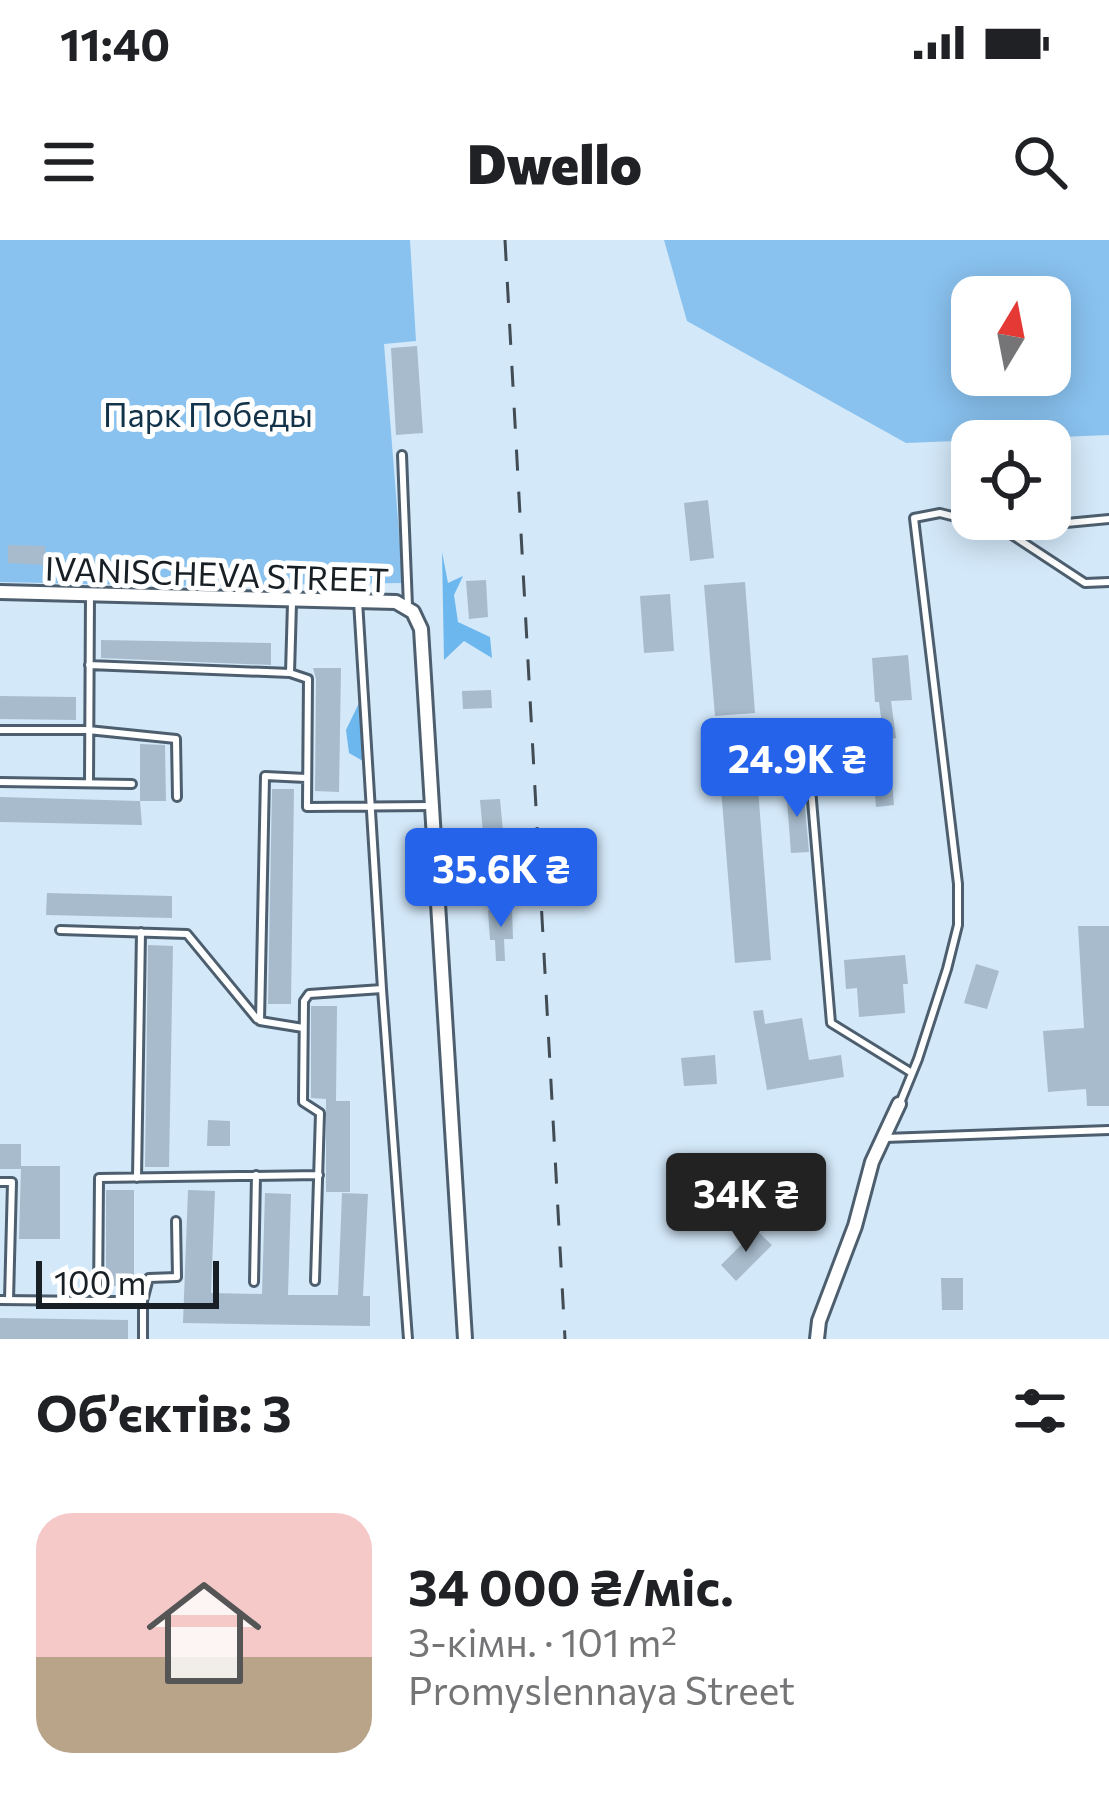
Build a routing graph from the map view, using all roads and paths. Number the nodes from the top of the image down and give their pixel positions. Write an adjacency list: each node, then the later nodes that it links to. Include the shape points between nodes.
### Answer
1 (402, 455): 11 (lane)
2 (951, 516): 29 (lane, via 914,518 958,926)
3 (1109, 519): 4 (lane)
4 (1071, 523)
5 (1019, 540): 6 (lane, via 1085,584)
6 (1109, 582)
7 (0, 592): 8 (street, IVANISCHEVA STREET)
8 (90, 595): 9 (street, IVANISCHEVA STREET); 12 (lane)
9 (292, 599): 10 (street, IVANISCHEVA STREET); 13 (lane)
10 (358, 601): 11 (street, IVANISCHEVA STREET); 23 (lane)
11 (409, 610): 22 (street, IVANISCHEVA STREET, via 421,628)
12 (88, 665): 13 (lane); 15 (lane)
13 (290, 673): 17 (lane, via 308,680)
14 (0, 730): 15 (lane)
15 (88, 730): 19 (lane); 21 (lane, via 176,739)
16 (810, 777): 29 (lane, via 831,1024)
17 (306, 778): 23 (lane, via 307,806); 27 (lane, via 265,776)
18 (0, 782): 19 (lane)
19 (89, 783): 20 (lane)
20 (131, 784)
21 (177, 797)
22 (432, 806): 23 (lane); 45 (street)
23 (372, 808): 26 (lane)
24 (60, 930): 25 (lane)
25 (141, 932): 27 (lane, via 187,934); 35 (lane)
26 (382, 989): 28 (lane, via 309,994); 44 (lane)
27 (260, 1022): 28 (lane)
28 (304, 1028): 34 (lane, via 303,1102 320,1113)
29 (912, 1073): 30 (lane)
30 (899, 1104): 32 (street)
31 (1109, 1130): 32 (lane)
32 (885, 1138): 46 (street)
33 (256, 1175): 34 (lane); 35 (lane); 39 (lane)
34 (319, 1175): 38 (lane)
35 (136, 1178): 41 (lane, via 99,1178)
36 (0, 1182): 40 (lane, via 12,1182)
37 (176, 1221): 42 (lane, via 177,1277 148,1278)
38 (315, 1281)
39 (254, 1282)
40 (4, 1300): 41 (lane)
41 (98, 1300): 42 (lane)
42 (143, 1301): 43 (lane)
43 (143, 1339)
44 (408, 1339)
45 (465, 1339)
46 (817, 1339)

